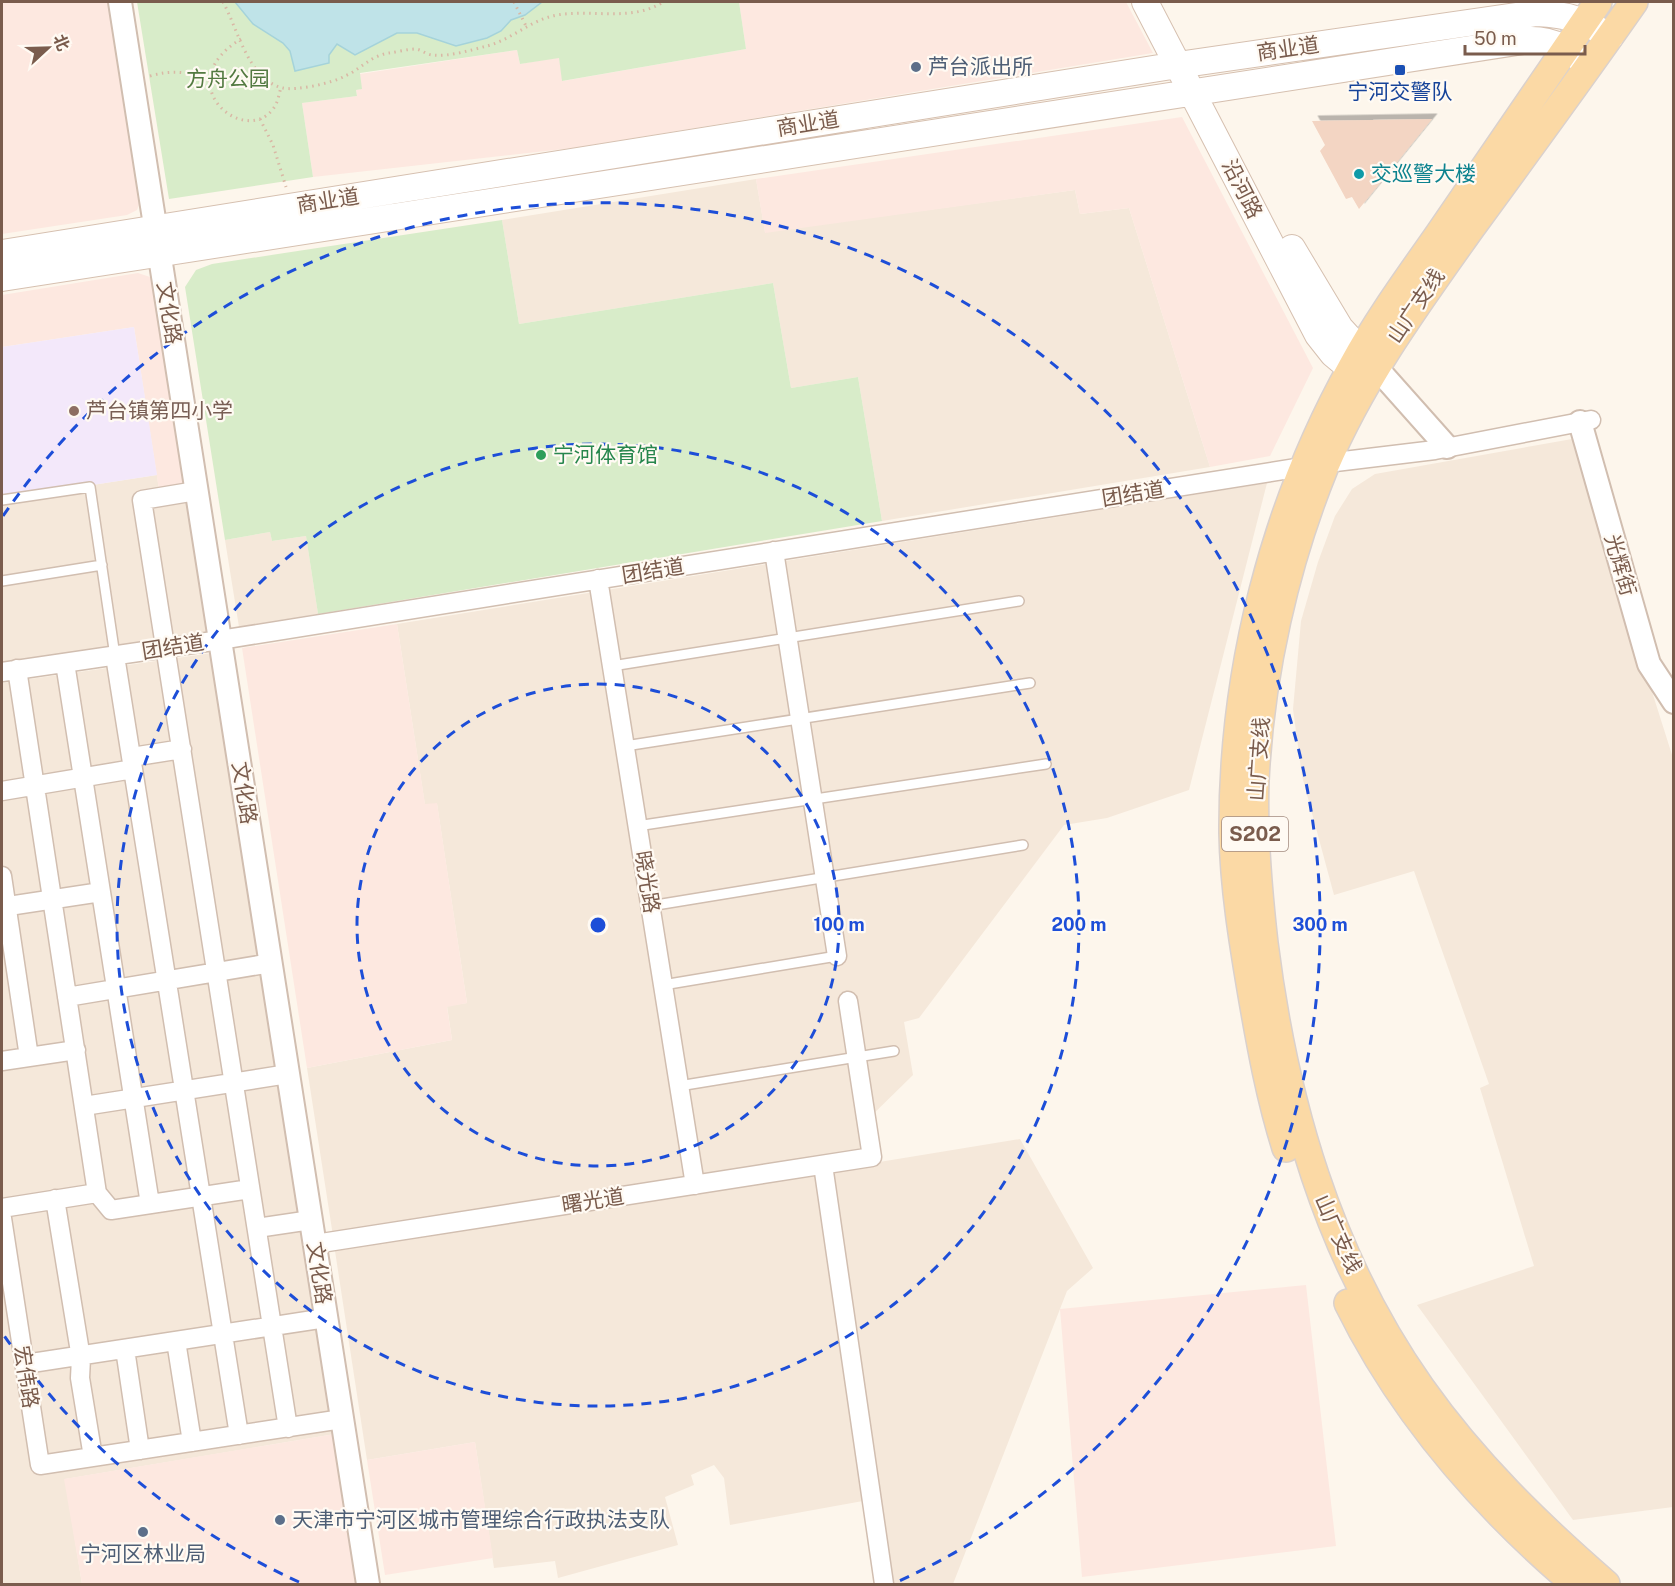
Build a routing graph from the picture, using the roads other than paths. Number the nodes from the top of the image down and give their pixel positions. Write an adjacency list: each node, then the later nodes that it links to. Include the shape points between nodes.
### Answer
1 (120, 2): 11 (street, 文化路)
2 (1145, 2): 8 (main road, 沿河路)
3 (1161, 2): 8 (main road, 沿河路)
4 (1634, 2): 6 (main road, 山广支线 / S202)
5 (1592, 11): 6 (main road, 商业道); 7 (main road, 山广支线 / S202); 8 (main road, 商业道, via 1567,15 1537,13)
6 (1610, 37): 9 (main road, 山广支线 / S202)
7 (1566, 49): 9 (main road, 商业道); 10 (main road, 商业道, via 1545,39 1529,40); 14 (main road, 山广支线 / S202)
8 (1186, 64): 10 (main road, 沿河路); 11 (main road, 商业道, via 291,206)
9 (1589, 65): 14 (main road, 山广支线 / S202, via 1407,316)
10 (1199, 90): 11 (main road, 商业道); 14 (main road, 沿河路)
11 (158, 240): 12 (main road, 商业道); 13 (main road, 商业道); 18 (street, 文化路)
12 (2, 253)
13 (2, 278)
14 (1364, 367): 16 (street, via 1385,396); 17 (main road, 山广支线 / S202)
15 (1586, 421): 16 (street, 团结道); 33 (street, 光辉街, via 1657,657); 34 (street, 光辉街, via 1649,664)
16 (1441, 448): 17 (street, 团结道)
17 (1315, 465): 20 (street, 团结道); 96 (main road, 山广支线 / S202, via 1282,523 1264,584 1240,714 1236,769 1233,834 1239,911 1274,1112 1320,1244 1386,1372 1471,1485); 101 (main road, 山广支线 / S202, via 1263,699 1255,782 1261,915 1290,1097 1314,1180 1336,1236 1371,1308 1418,1384 1490,1475)
18 (196, 491): 26 (street, 文化路); 27 (street, via 142,500)
19 (2, 500): 21 (lane, via 90,487)
20 (774, 551): 22 (street, 团结道); 25 (street)
21 (102, 565): 23 (lane); 28 (lane)
22 (598, 579): 26 (street, 团结道); 30 (street, 晓光路)
23 (2, 581)
24 (1019, 601): 25 (lane)
25 (787, 638): 30 (lane); 35 (street)
26 (220, 640): 27 (street, 团结道); 53 (street, 文化路)
27 (167, 648): 28 (street, 团结道); 37 (street)
28 (116, 656): 29 (street, 团结道); 38 (street)
29 (65, 663): 31 (street, 团结道); 40 (street)
30 (612, 666): 36 (street, 晓光路)
31 (9, 671): 41 (street)
32 (1030, 682): 35 (lane)
33 (1674, 686)
34 (1674, 702)
35 (800, 719): 36 (lane); 43 (street)
36 (625, 746): 44 (street, 晓光路)
37 (182, 749): 38 (street); 54 (street)
38 (132, 763): 40 (street); 55 (street)
39 (1046, 764): 43 (lane)
40 (83, 777): 41 (street); 48 (street)
41 (35, 785): 42 (street); 49 (street)
42 (2, 791)
43 (813, 799): 44 (lane); 47 (street)
44 (638, 826): 51 (street, 晓光路)
45 (1023, 845): 47 (lane)
46 (2, 876): 50 (street)
47 (825, 878): 51 (lane); 52 (street)
48 (101, 892): 49 (street); 57 (street)
49 (53, 899): 50 (street); 58 (street)
50 (4, 906): 62 (street)
51 (650, 906): 56 (street, 晓光路)
52 (837, 956): 56 (lane)
53 (271, 963): 54 (street); 65 (street, 文化路)
54 (217, 973): 55 (street); 66 (street)
55 (167, 982): 57 (street); 68 (street)
56 (663, 984): 67 (street, 晓光路)
57 (117, 990): 58 (street); 69 (street)
58 (68, 998): 60 (street)
59 (848, 1001): 63 (street)
60 (76, 1050): 62 (street); 70 (street)
61 (894, 1051): 63 (lane)
62 (29, 1057): 64 (street)
63 (857, 1057): 67 (lane); 71 (street, 曙光道, via 872,1157)
64 (2, 1061)
65 (288, 1074): 66 (street); 80 (street, 文化路)
66 (234, 1082): 68 (street); 73 (street)
67 (679, 1086): 72 (street, 晓光路)
68 (184, 1090): 69 (street); 75 (street)
69 (133, 1098): 70 (street); 77 (street)
70 (84, 1106): 74 (street)
71 (823, 1165): 72 (street, 曙光道); 98 (street)
72 (695, 1185): 82 (street, 曙光道)
73 (250, 1189): 75 (street); 81 (street)
74 (98, 1193): 76 (street); 77 (street, via 111,1210)
75 (201, 1197): 77 (street); 85 (street)
76 (55, 1199): 78 (street); 88 (street)
77 (150, 1204)
78 (2, 1208)
79 (2, 1218): 89 (street, 宏伟路)
80 (311, 1220): 81 (street); 82 (street, 文化路)
81 (257, 1228): 84 (street)
82 (315, 1244): 83 (street, 文化路)
83 (326, 1318): 84 (street); 90 (street, 文化路)
84 (272, 1326): 85 (street); 91 (street)
85 (223, 1333): 86 (street); 92 (street)
86 (176, 1341): 87 (street); 93 (street)
87 (125, 1349): 88 (street); 94 (street)
88 (80, 1355): 89 (street); 95 (street)
89 (24, 1364): 95 (street, 宏伟路, via 40,1465)
90 (342, 1419): 91 (street); 97 (street, 文化路)
91 (288, 1428): 92 (street)
92 (239, 1435): 93 (street)
93 (192, 1442): 94 (street)
94 (140, 1450): 95 (street)
95 (93, 1457)
96 (1546, 1560): 99 (main road); 100 (main road, 山广支线 / S202)
97 (368, 1584)
98 (884, 1584)
99 (1556, 1584)
100 (1575, 1584)
101 (1606, 1584)

